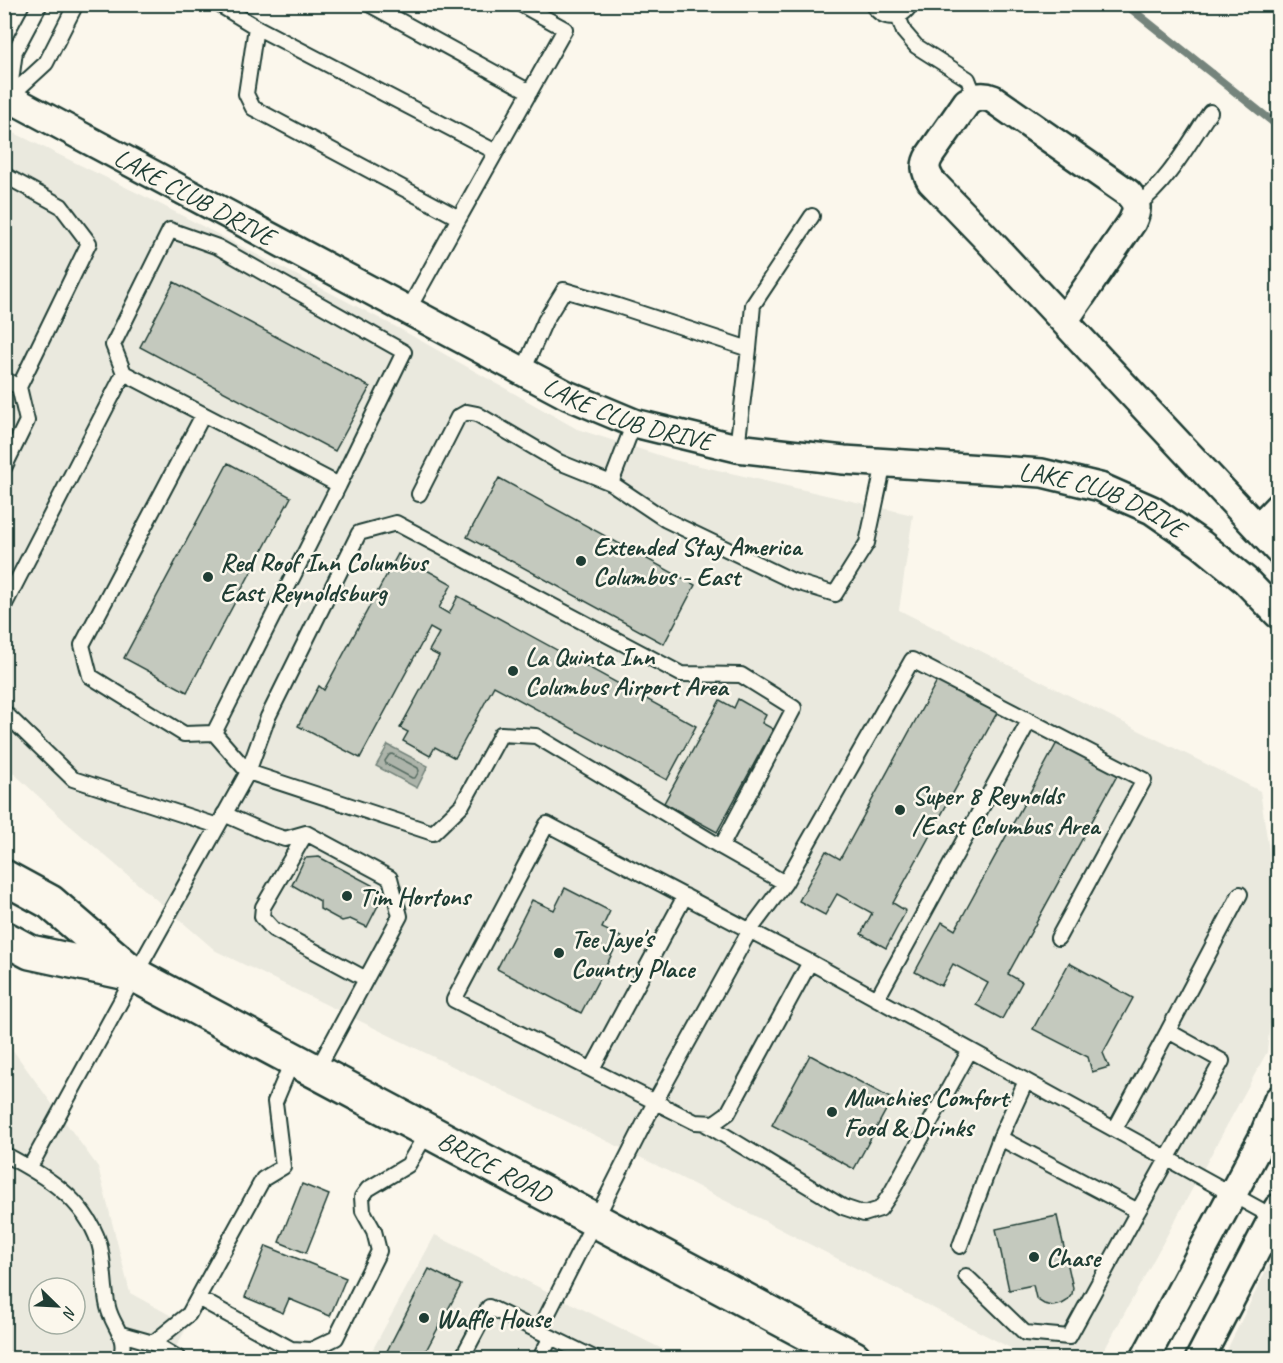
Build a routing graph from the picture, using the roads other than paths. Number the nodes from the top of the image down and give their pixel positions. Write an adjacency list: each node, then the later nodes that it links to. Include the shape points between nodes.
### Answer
1 (40, 4): 11 (lane, via 15,51)
2 (76, 4): 11 (lane, via 46,63)
3 (218, 4): 9 (lane)
4 (369, 4): 10 (lane)
5 (520, 4): 10 (lane, via 565,29)
6 (872, 4): 8 (lane, via 877,12)
7 (911, 4): 8 (lane)
8 (898, 16): 12 (lane, via 904,32 916,46 968,80)
9 (256, 27): 14 (lane); 18 (lane, via 246,94 253,108)
10 (530, 92): 14 (lane)
11 (7, 96): 19 (street, LAKE CLUB DRIVE)
12 (975, 97): 16 (street, via 993,99 1128,193); 20 (street, via 967,102 930,155 925,163 926,173)
13 (1210, 112): 16 (lane, via 1163,180)
14 (496, 152): 18 (lane)
15 (4, 176): 25 (lane, via 61,206 88,243)
16 (1136, 206): 20 (street, via 1132,222)
17 (812, 216): 21 (lane, via 753,305)
18 (459, 218): 19 (lane)
19 (408, 310): 22 (street, LAKE CLUB DRIVE)
20 (1064, 321): 35 (street)
21 (748, 349): 22 (lane, via 564,290); 28 (lane)
22 (523, 371): 27 (street, LAKE CLUB DRIVE, via 567,395)
23 (124, 373): 26 (lane); 32 (lane, via 113,345 170,230 218,247 404,352); 37 (lane)
24 (4, 379): 25 (lane)
25 (19, 387): 30 (lane, via 27,421)
26 (203, 415): 32 (lane); 41 (lane, via 82,645 90,675 184,734)
27 (634, 423): 28 (street, LAKE CLUB DRIVE); 31 (lane)
28 (737, 448): 29 (street, LAKE CLUB DRIVE)
29 (884, 463): 31 (lane, via 867,543 835,594 793,581 666,520); 38 (street, LAKE CLUB DRIVE, via 1042,473 1100,487 1152,510 1201,544)
30 (4, 468)
31 (611, 483): 33 (lane, via 559,462 477,414 466,412 458,417)
32 (339, 484): 41 (lane)
33 (419, 494)
34 (1278, 507): 35 (street)
35 (1258, 528): 36 (street)
36 (1278, 550)
37 (4, 606)
38 (1278, 614)
39 (4, 712): 43 (lane, via 73,779)
40 (1029, 721): 47 (lane, via 912,660); 52 (lane, via 1144,780); 56 (lane)
41 (214, 733): 42 (lane)
42 (248, 772): 43 (lane); 45 (lane, via 433,833 462,806 501,734 536,736); 45 (lane, via 268,717 359,533 396,523 681,674 741,675 794,708)
43 (221, 820): 44 (lane, via 285,838); 54 (lane)
44 (306, 833): 55 (lane, via 390,878 400,916); 55 (lane, via 263,907 262,917 273,928)
45 (721, 847): 47 (lane)
46 (4, 878): 54 (main road, BRICE ROAD, via 50,902)
47 (785, 883): 50 (lane)
48 (1240, 894): 57 (lane)
49 (685, 896): 50 (lane); 60 (lane); 60 (lane, via 547,824 454,1000)
50 (750, 930): 53 (lane); 63 (lane)
51 (4, 938): 54 (main road, BRICE ROAD, via 30,952)
52 (1058, 938)
53 (810, 962): 56 (lane); 64 (lane, via 728,1113 714,1123)
54 (135, 975): 59 (main road, BRICE ROAD); 70 (lane)
55 (366, 979): 59 (lane)
56 (877, 999): 58 (lane)
57 (1168, 1031): 65 (lane); 69 (lane, via 1222,1061)
58 (970, 1050): 61 (lane); 64 (lane, via 891,1193 880,1209 864,1214 843,1207)
59 (304, 1065): 66 (main road, BRICE ROAD); 77 (lane, via 275,1102 283,1167 263,1179)
60 (592, 1069): 63 (lane)
61 (1026, 1081): 65 (lane); 67 (lane)
62 (1278, 1100): 71 (street)
63 (655, 1102): 64 (lane); 74 (lane)
64 (702, 1122)
65 (1115, 1129): 69 (lane)
66 (428, 1131): 74 (main road, BRICE ROAD); 77 (lane, via 408,1165 368,1189 362,1197 363,1211 379,1251 336,1338 311,1350 291,1350)
67 (1000, 1138): 72 (lane); 75 (lane)
68 (4, 1154): 70 (lane)
69 (1168, 1158): 71 (lane); 72 (lane)
70 (30, 1167): 78 (lane, via 57,1185 88,1221 99,1244 108,1309)
71 (1233, 1195): 73 (lane); 87 (street)
72 (1138, 1211): 76 (lane, via 1069,1337 1025,1333)
73 (1277, 1215): 88 (street)
74 (595, 1220): 79 (lane); 86 (main road, BRICE ROAD)
75 (960, 1246)
76 (966, 1276)
77 (198, 1298): 80 (lane, via 189,1314)
78 (121, 1334): 80 (lane); 81 (lane, via 124,1350)
79 (545, 1334): 83 (lane, via 489,1307); 84 (lane); 85 (lane)
80 (153, 1343): 82 (lane)
81 (120, 1359)
82 (178, 1359)
83 (462, 1359)
84 (540, 1359)
85 (594, 1359)
86 (854, 1359)
87 (1145, 1359)
88 (1200, 1359)

